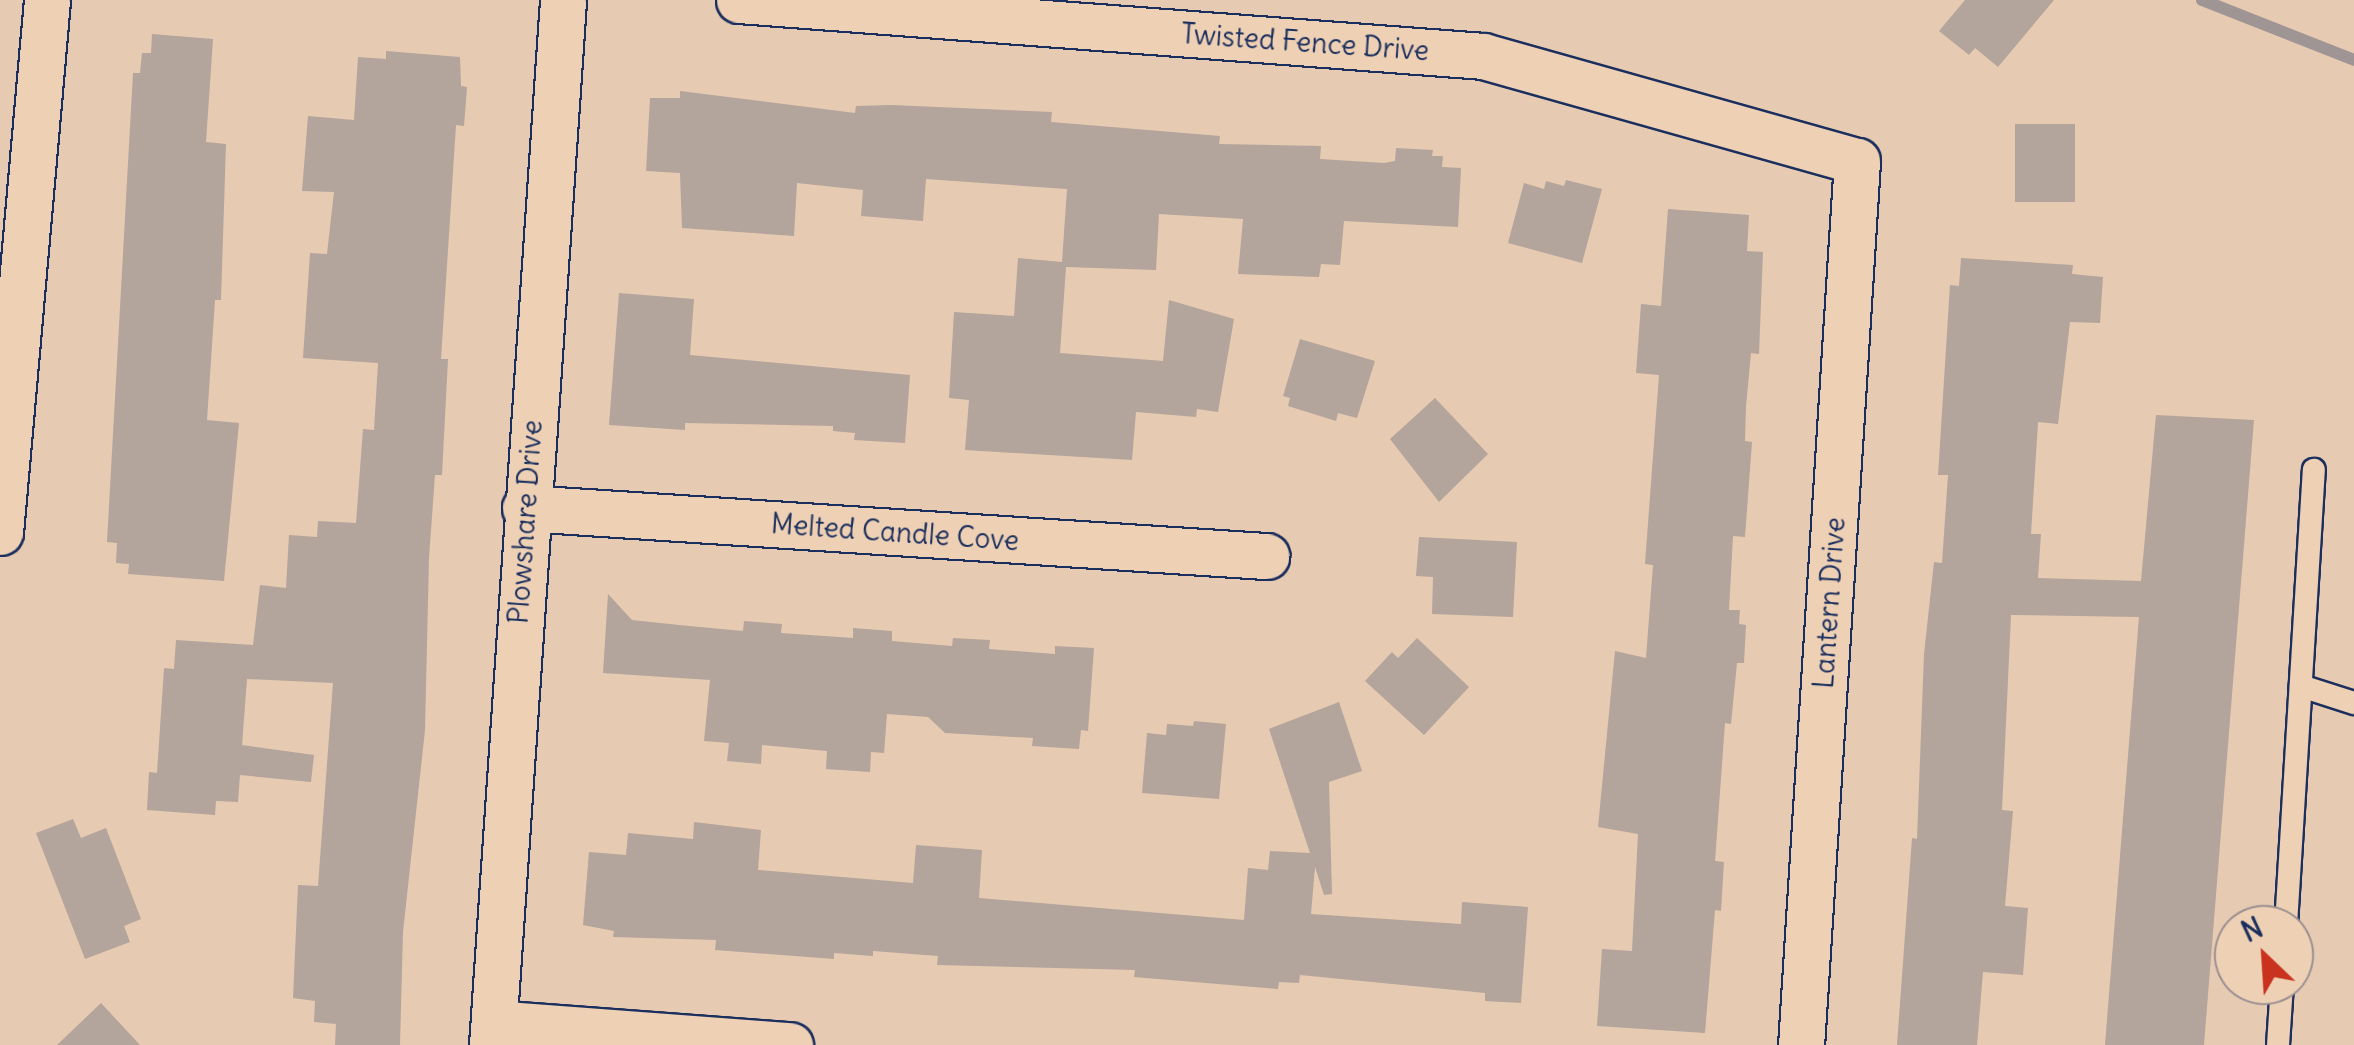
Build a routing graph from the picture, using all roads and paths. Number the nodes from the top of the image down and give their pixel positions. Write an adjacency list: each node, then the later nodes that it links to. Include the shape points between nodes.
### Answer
1 (47, 0): 7 (street)
2 (563, 0): 6 (street, Plowshare Drive)
3 (739, 0): 4 (street, Twisted Fence Drive, via 1483,56)
4 (1858, 160): 15 (street, Lantern Drive)
5 (2314, 470): 9 (lane)
6 (524, 508): 8 (street, Melted Candle Cove); 13 (street, Plowshare Drive)
7 (0, 532)
8 (1266, 556)
9 (2301, 686): 10 (lane); 11 (lane)
10 (2354, 703)
11 (2287, 905)
12 (2281, 1005): 16 (lane)
13 (492, 1034): 14 (street)
14 (790, 1045)
15 (1801, 1045)
16 (2278, 1045)

